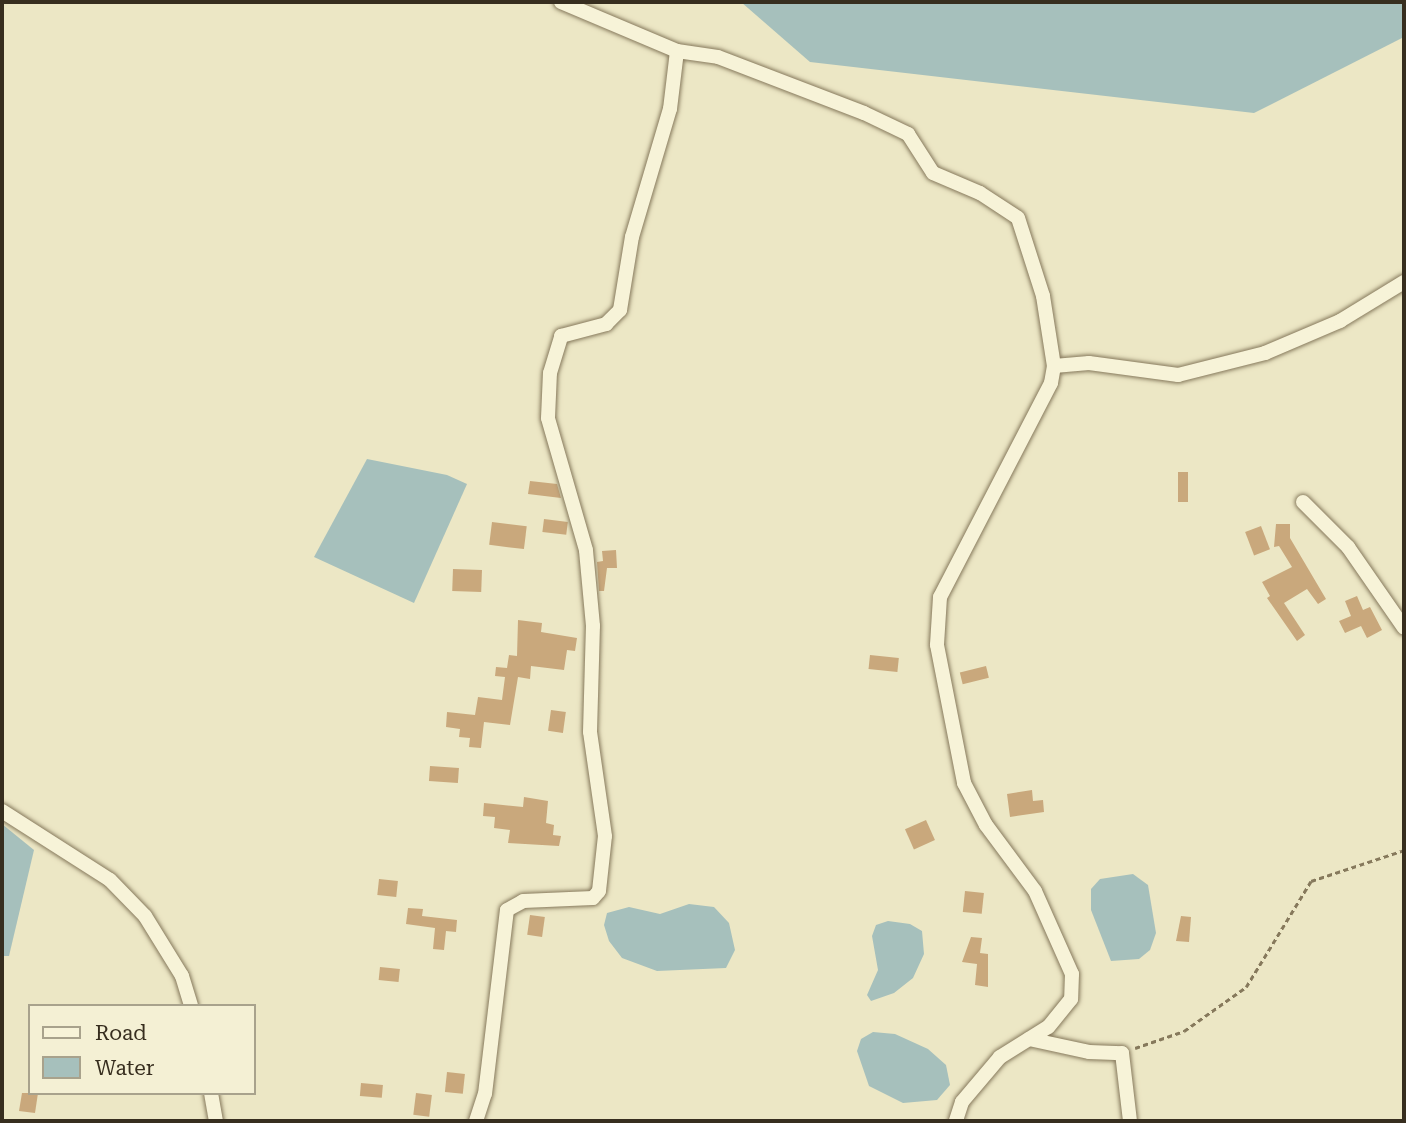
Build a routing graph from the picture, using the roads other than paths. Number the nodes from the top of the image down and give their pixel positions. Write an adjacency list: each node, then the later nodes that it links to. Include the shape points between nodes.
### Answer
1 (561, 2): 2 (street)
2 (677, 51): 4 (street, via 718,57 908,134 933,173 980,193 1018,218 1043,296); 12 (street, via 670,109 632,237 620,310 606,324 561,336 550,373 548,418 586,550 590,588 590,732 605,836 599,891 593,898 523,901 507,910 485,1094)
3 (1404, 282): 4 (street, via 1340,321 1265,353 1178,375 1089,363)
4 (1054, 366): 9 (street, via 1045,400 950,574 936,619 943,691 964,783 986,825 1035,891 1072,974 1071,999 1048,1027)
5 (1303, 502): 6 (street, via 1348,547)
6 (1404, 628)
7 (2, 811): 8 (street, via 110,880 145,916 182,976)
8 (190, 1004)
9 (1029, 1039): 13 (street, via 1000,1057 962,1102); 14 (street, via 1090,1052 1122,1053)
10 (211, 1095): 11 (street)
11 (216, 1121)
12 (476, 1121)
13 (956, 1121)
14 (1130, 1121)

